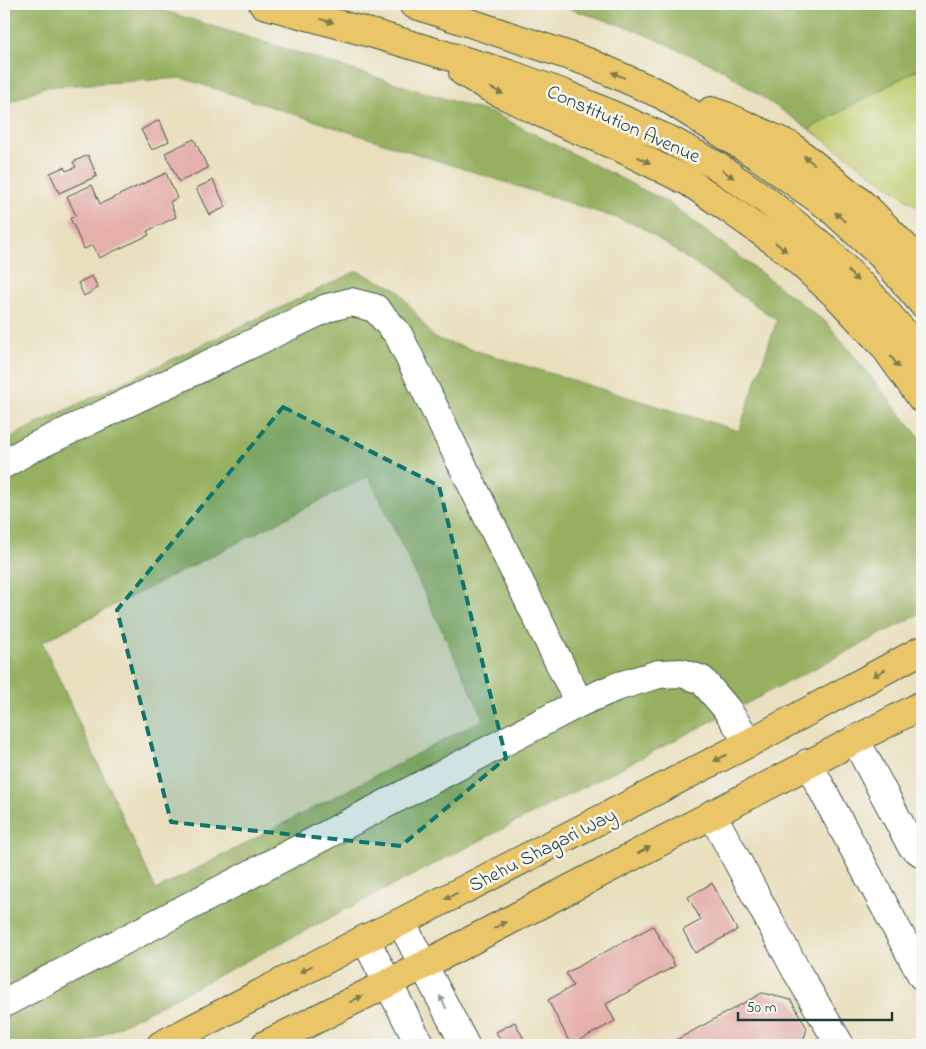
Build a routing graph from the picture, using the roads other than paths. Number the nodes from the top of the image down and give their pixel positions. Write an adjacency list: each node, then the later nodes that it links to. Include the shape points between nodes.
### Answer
1 (263, 4): 3 (main road, Constitution Avenue, one-way to 3)
2 (414, 4): 4 (main road, Constitution Avenue, one-way to 2, via 588,62)
3 (425, 49): 7 (main road, Constitution Avenue, one-way to 7, via 562,93 670,140 717,166 766,200 826,249); 8 (main road, one-way to 8, via 490,88 689,182 732,211 784,248 836,295 884,346)
4 (662, 95): 5 (main road, one-way to 4, via 866,206 792,146 726,116); 6 (main road, Constitution Avenue, one-way to 4, via 881,255 829,207 759,157)
5 (922, 264)
6 (922, 303)
7 (922, 353)
8 (922, 399)
9 (4, 464): 11 (street, via 30,448 327,308 351,302 376,308 398,334)
10 (922, 650): 14 (main road, Shehu Shagari Way, one-way to 14)
11 (579, 703): 14 (street, via 616,686 659,674 682,673 702,680); 23 (street)
12 (922, 705): 13 (main road)
13 (855, 739): 15 (main road); 17 (street, via 911,845)
14 (749, 743): 18 (main road, Shehu Shagari Way, one-way to 18)
15 (808, 764): 16 (main road); 21 (street)
16 (712, 814): 20 (main road, one-way to 16); 28 (street)
17 (922, 854)
18 (401, 922): 19 (main road, Shehu Shagari Way); 20 (street)
19 (365, 939): 22 (street); 24 (main road, Shehu Shagari Way, one-way to 24)
20 (424, 965): 22 (main road); 27 (street, one-way to 20)
21 (922, 976)
22 (388, 983): 25 (main road, one-way to 22); 26 (street)
23 (4, 1002)
24 (160, 1045)
25 (265, 1045)
26 (420, 1045)
27 (465, 1045)
28 (840, 1045)

